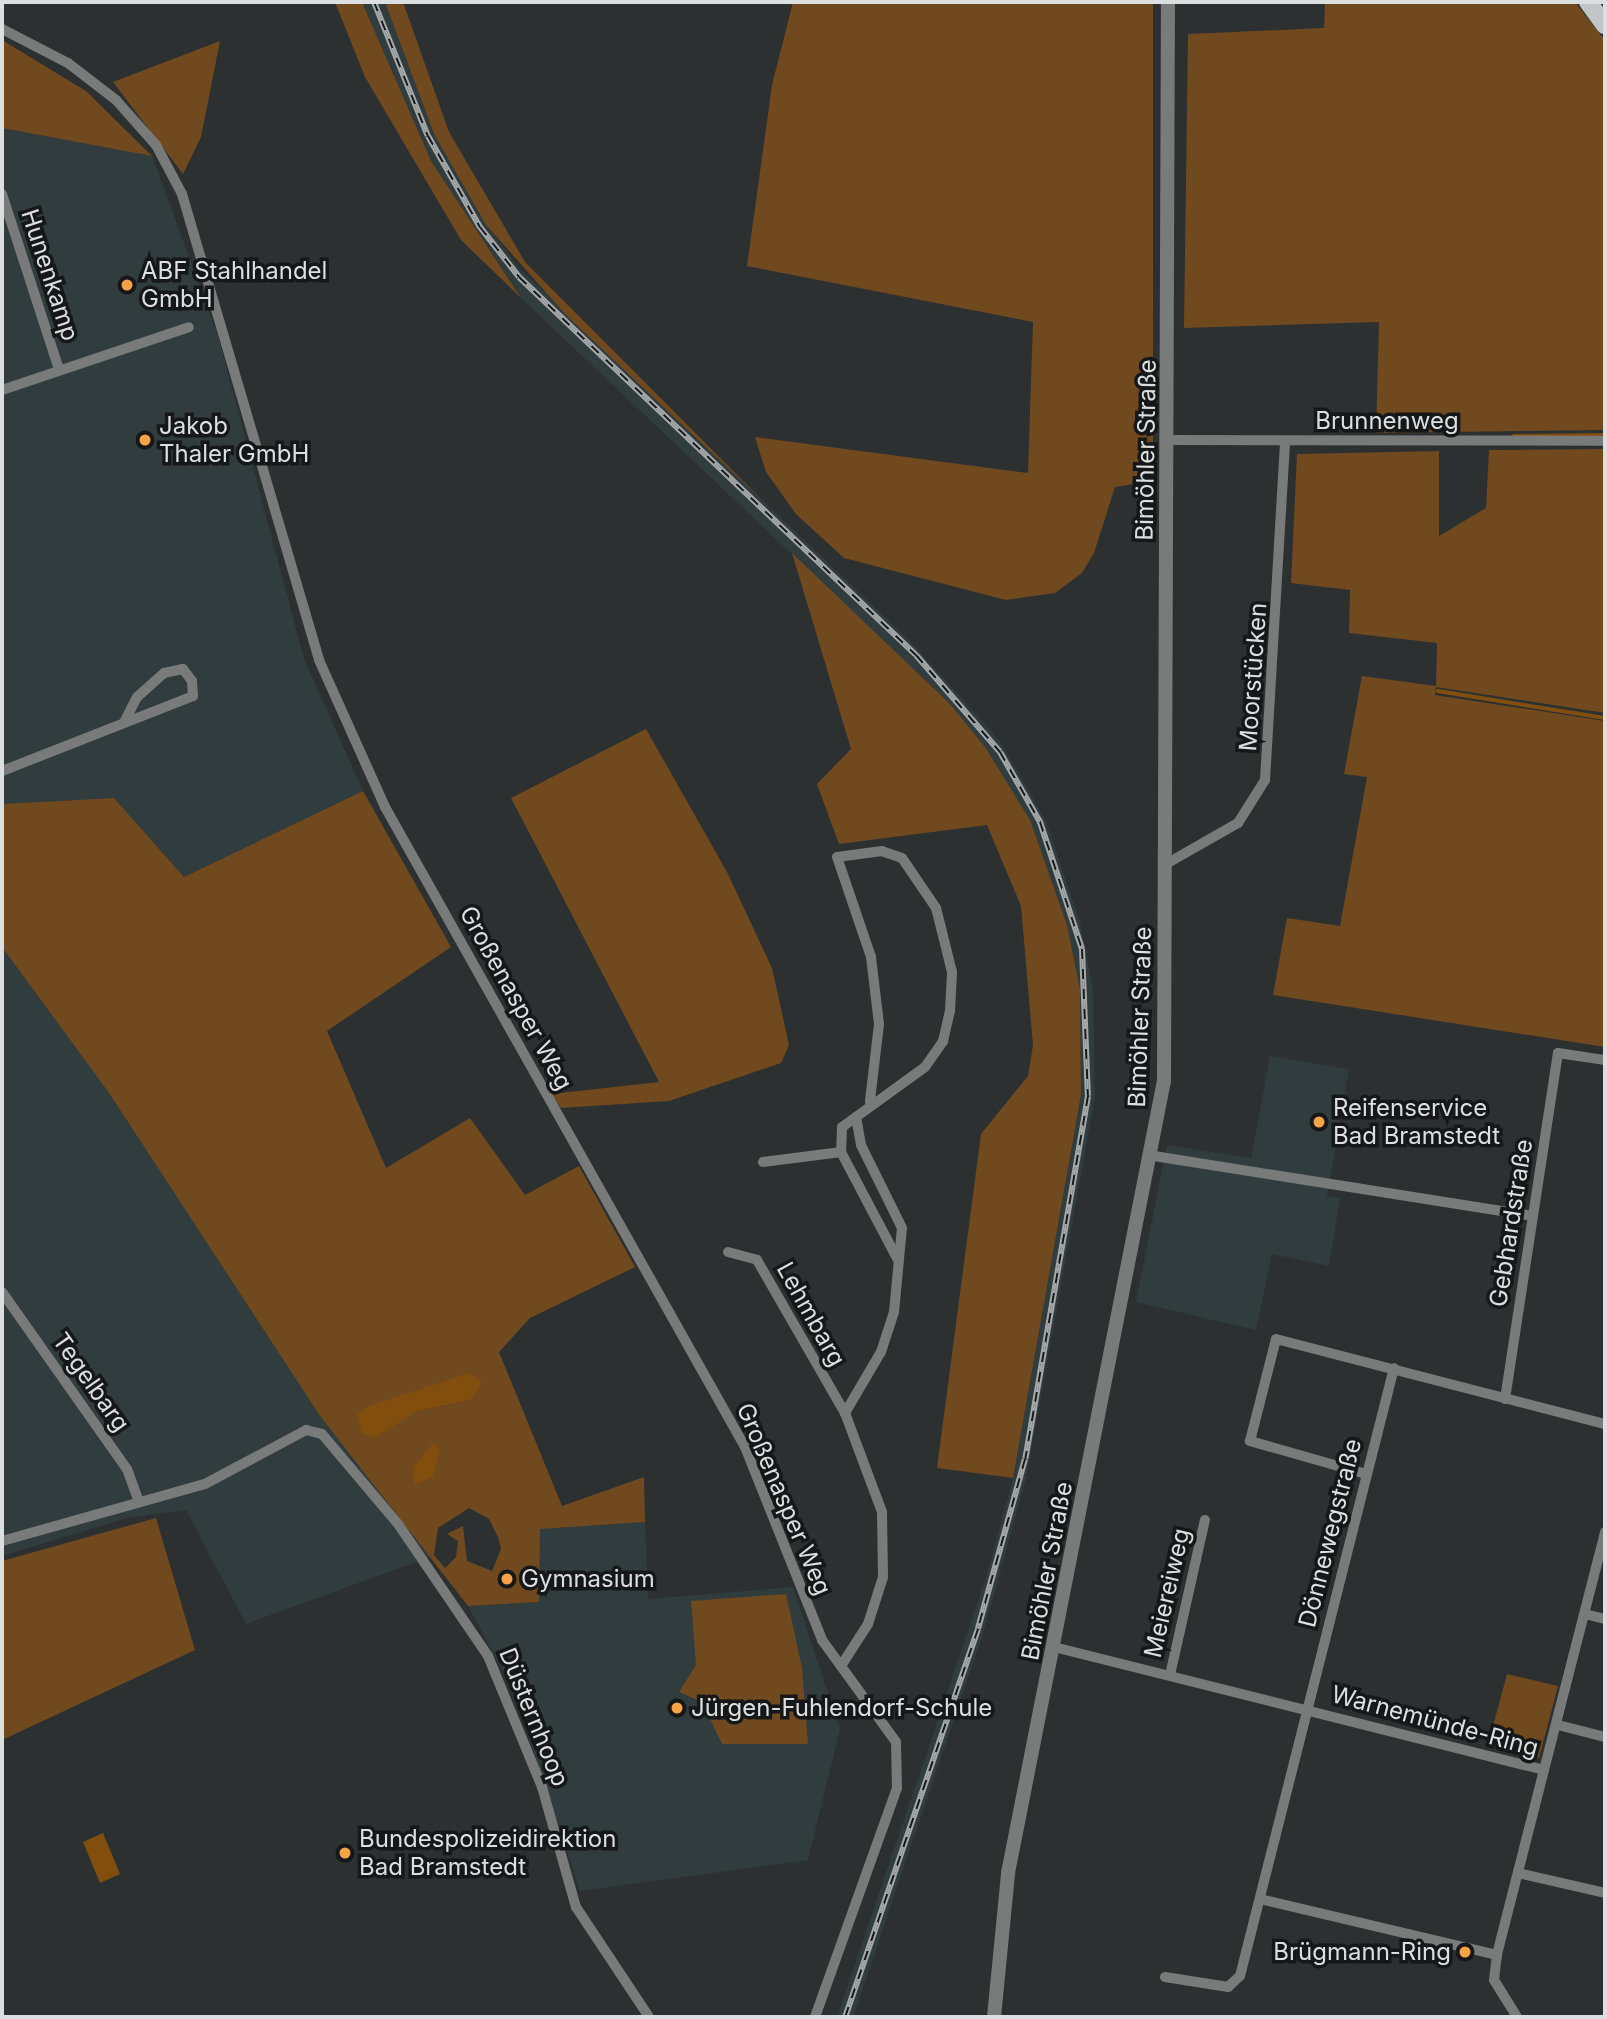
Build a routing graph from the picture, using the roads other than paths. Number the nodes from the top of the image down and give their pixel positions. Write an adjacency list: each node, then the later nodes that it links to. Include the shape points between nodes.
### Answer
1 (1168, 2): 9 (street, Bimöhler Straße)
2 (1588, 2): 3 (main road)
3 (1605, 24)
4 (2, 29): 37 (street, Großenasper Weg, via 68,63 116,100 156,145 182,194 319,660 385,807 745,1447 822,1640)
5 (2, 194): 7 (street, Hunenkamp)
6 (189, 327): 7 (street, Hunenkamp)
7 (59, 369): 8 (street, Hunenkamp)
8 (2, 390)
9 (1169, 440): 11 (street, Brunnenweg); 14 (street, Bimöhler Straße)
10 (1605, 440): 11 (street, Brunnenweg)
11 (1285, 443): 14 (street, Moorstücken, via 1265,780 1238,823)
12 (124, 722): 12 (street, via 137,697 164,673 183,669 192,681 193,696); 13 (street)
13 (2, 771)
14 (1166, 864): 19 (street, Bimöhler Straße, via 1164,1082)
15 (1605, 1060): 21 (street, Gebhardstraße, via 1558,1053)
16 (870, 1101): 16 (street, via 905,1085 943,1041 952,972 936,908 921,878 902,858 882,850 837,857 871,957 879,1024); 17 (street)
17 (856, 1117): 18 (street, via 842,1127); 23 (street, Lehmbarg, via 861,1145 902,1227)
18 (841, 1152): 20 (street); 23 (street)
19 (1154, 1156): 21 (street); 36 (street, Bimöhler Straße)
20 (764, 1162)
21 (1532, 1216): 26 (street, Gebhardstraße)
22 (728, 1252): 27 (street, Lehmbarg, via 757,1260)
23 (897, 1258): 27 (street, Lehmbarg, via 894,1312 881,1352)
24 (2, 1292): 30 (street, Tegelbarg, via 127,1469)
25 (1394, 1368): 26 (street); 29 (street, Dönnewegstraße); 29 (street, via 1276,1339 1250,1441)
26 (1506, 1399): 28 (street)
27 (845, 1413): 37 (street, Lehmbarg, via 882,1512 883,1577 868,1624)
28 (1605, 1424)
29 (1366, 1474): 39 (street, Dönnewegstraße)
30 (138, 1500): 33 (street); 48 (street, Düsternhoop, via 205,1484 306,1430 322,1434 398,1524 488,1656 542,1787 576,1907)
31 (1205, 1520): 38 (street, Meiereiweg)
32 (1605, 1532): 34 (street)
33 (2, 1541)
34 (1585, 1614): 35 (street); 40 (street)
35 (1605, 1619)
36 (1054, 1647): 38 (street, Warnemünde-Ring); 50 (street, Bimöhler Straße, via 1004,1896)
37 (841, 1666): 49 (street, Großenasper Weg, via 888,1724 896,1742 897,1788)
38 (1170, 1675): 39 (street, Warnemünde-Ring)
39 (1306, 1709): 42 (street, Warnemünde-Ring); 45 (street, Warnemünde-Ring)
40 (1558, 1725): 41 (street); 42 (street)
41 (1605, 1737)
42 (1544, 1770): 43 (street, Warnemünde-Ring)
43 (1518, 1873): 44 (street); 46 (street, Warnemünde-Ring)
44 (1605, 1893)
45 (1264, 1899): 46 (street); 47 (street, Warnemünde-Ring, via 1240,1976 1228,1987)
46 (1497, 1955): 51 (street, via 1494,1980)
47 (1165, 1977)
48 (649, 2017)
49 (815, 2017)
50 (994, 2017)
51 (1517, 2017)

